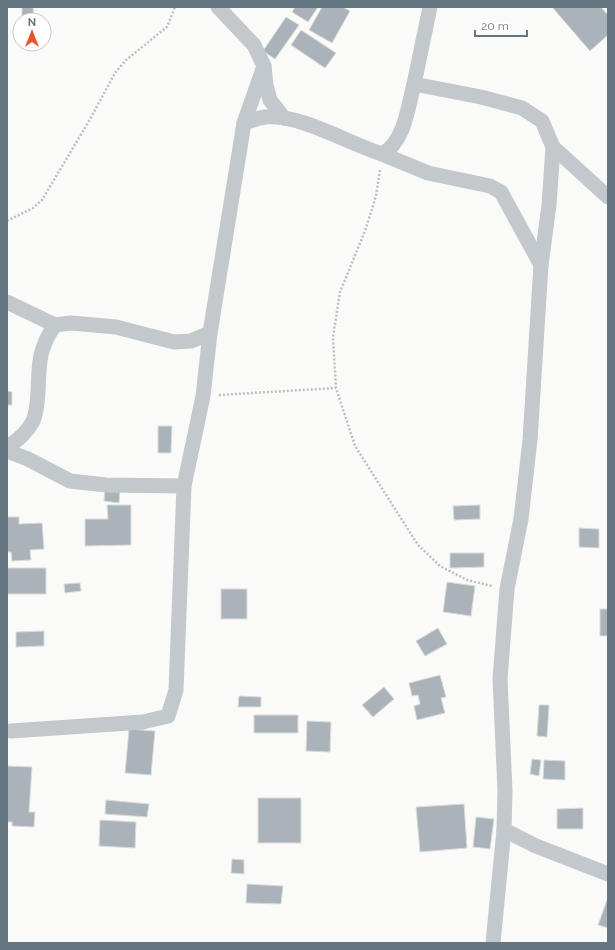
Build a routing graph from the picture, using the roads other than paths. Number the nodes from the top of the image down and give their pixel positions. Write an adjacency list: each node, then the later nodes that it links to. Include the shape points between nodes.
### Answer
1 (218, 7): 3 (street, via 254,45)
2 (430, 7): 4 (street)
3 (264, 66): 5 (street, via 270,100); 6 (street)
4 (414, 84): 7 (street, via 522,108 542,121); 8 (street, via 405,120 396,141 391,149)
5 (284, 118): 6 (street, via 264,118); 8 (street)
6 (244, 124): 13 (street)
7 (553, 148): 9 (street); 10 (street)
8 (382, 154): 10 (street, via 428,173 490,186 501,192)
9 (608, 197)
10 (541, 264): 18 (street, via 530,440 521,519 507,589 500,679 505,791)
11 (7, 302): 12 (street)
12 (55, 325): 13 (street, via 71,323 116,328 174,342 191,342); 14 (street, via 45,340 41,354 33,422 20,438)
13 (210, 334): 16 (street, via 203,396)
14 (7, 448)
15 (7, 451): 16 (street, via 70,481 106,485)
16 (184, 486): 17 (street, via 176,690 168,716 143,722)
17 (11, 731)
18 (504, 830): 19 (street, via 536,846); 20 (street)
19 (608, 874)
20 (493, 943)

